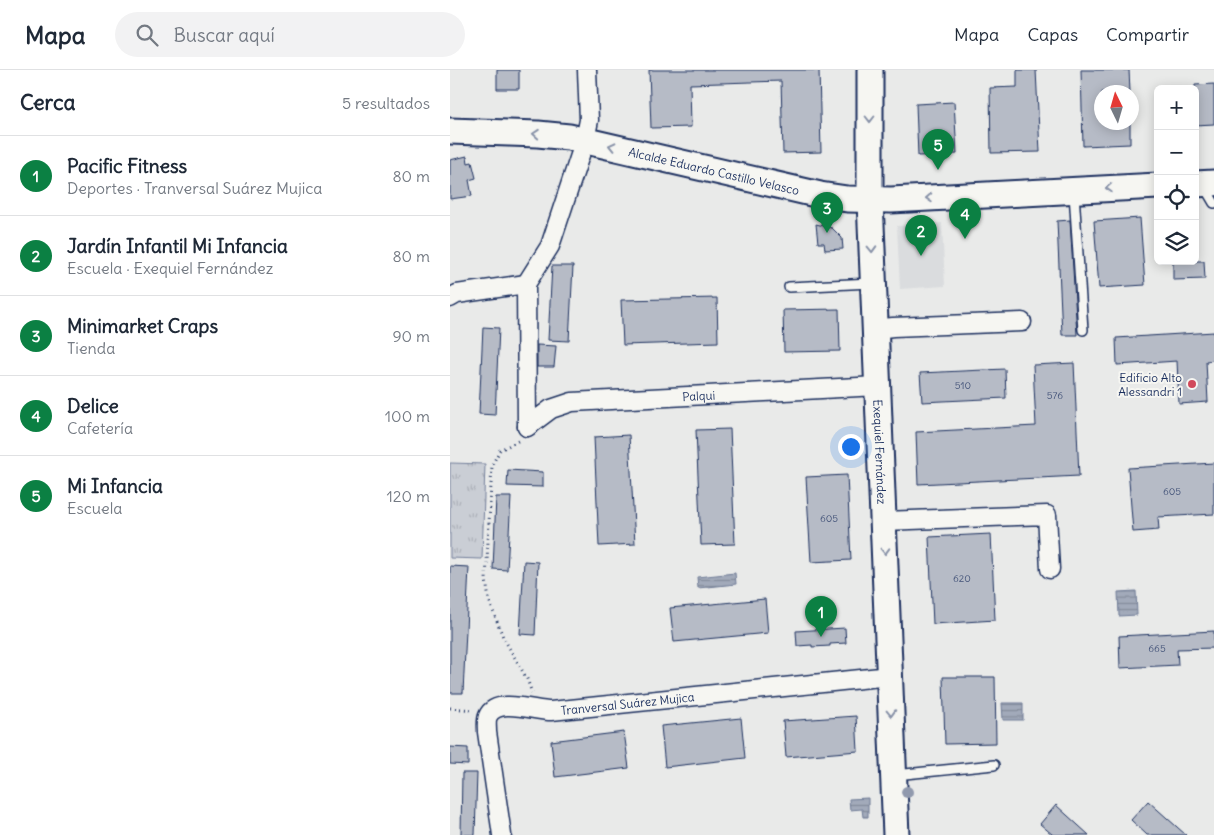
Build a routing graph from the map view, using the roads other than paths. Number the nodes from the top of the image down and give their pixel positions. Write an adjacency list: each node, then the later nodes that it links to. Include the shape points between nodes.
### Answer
1 (587, 70): 4 (street, via 589,120)
2 (870, 70): 7 (street, Exequiel Fernández, one-way to 7)
3 (450, 131): 4 (street, Alcalde Eduardo Castillo Velasco, one-way to 3, via 538,134)
4 (585, 140): 7 (street, Alcalde Eduardo Castillo Velasco, one-way to 4, via 820,195); 8 (street, via 550,246)
5 (1154, 186): 6 (street, Alcalde Eduardo Castillo Velasco, one-way to 6)
6 (1073, 190): 7 (street, Alcalde Eduardo Castillo Velasco, one-way to 7); 14 (lane)
7 (870, 200): 9 (street, Exequiel Fernández, one-way to 9)
8 (526, 284): 11 (street, via 457,294); 15 (street, Palqui, via 527,427 551,409 572,402)
9 (874, 284): 10 (lane); 13 (street, Exequiel Fernández)
10 (789, 287)
11 (450, 298)
12 (1022, 322): 13 (street)
13 (876, 329): 15 (street, Exequiel Fernández)
14 (1083, 330)
15 (878, 386): 16 (street, Exequiel Fernández)
16 (884, 521): 17 (street, via 1047,516); 18 (street, Exequiel Fernández, one-way to 18)
17 (1050, 569)
18 (890, 676): 20 (street, Exequiel Fernández, one-way to 20); 21 (street, Tranversal Suárez Mujica, via 538,711 501,706 488,717 487,732)
19 (994, 765): 20 (lane)
20 (894, 776): 22 (street, Exequiel Fernández)
21 (502, 835)
22 (896, 835)

